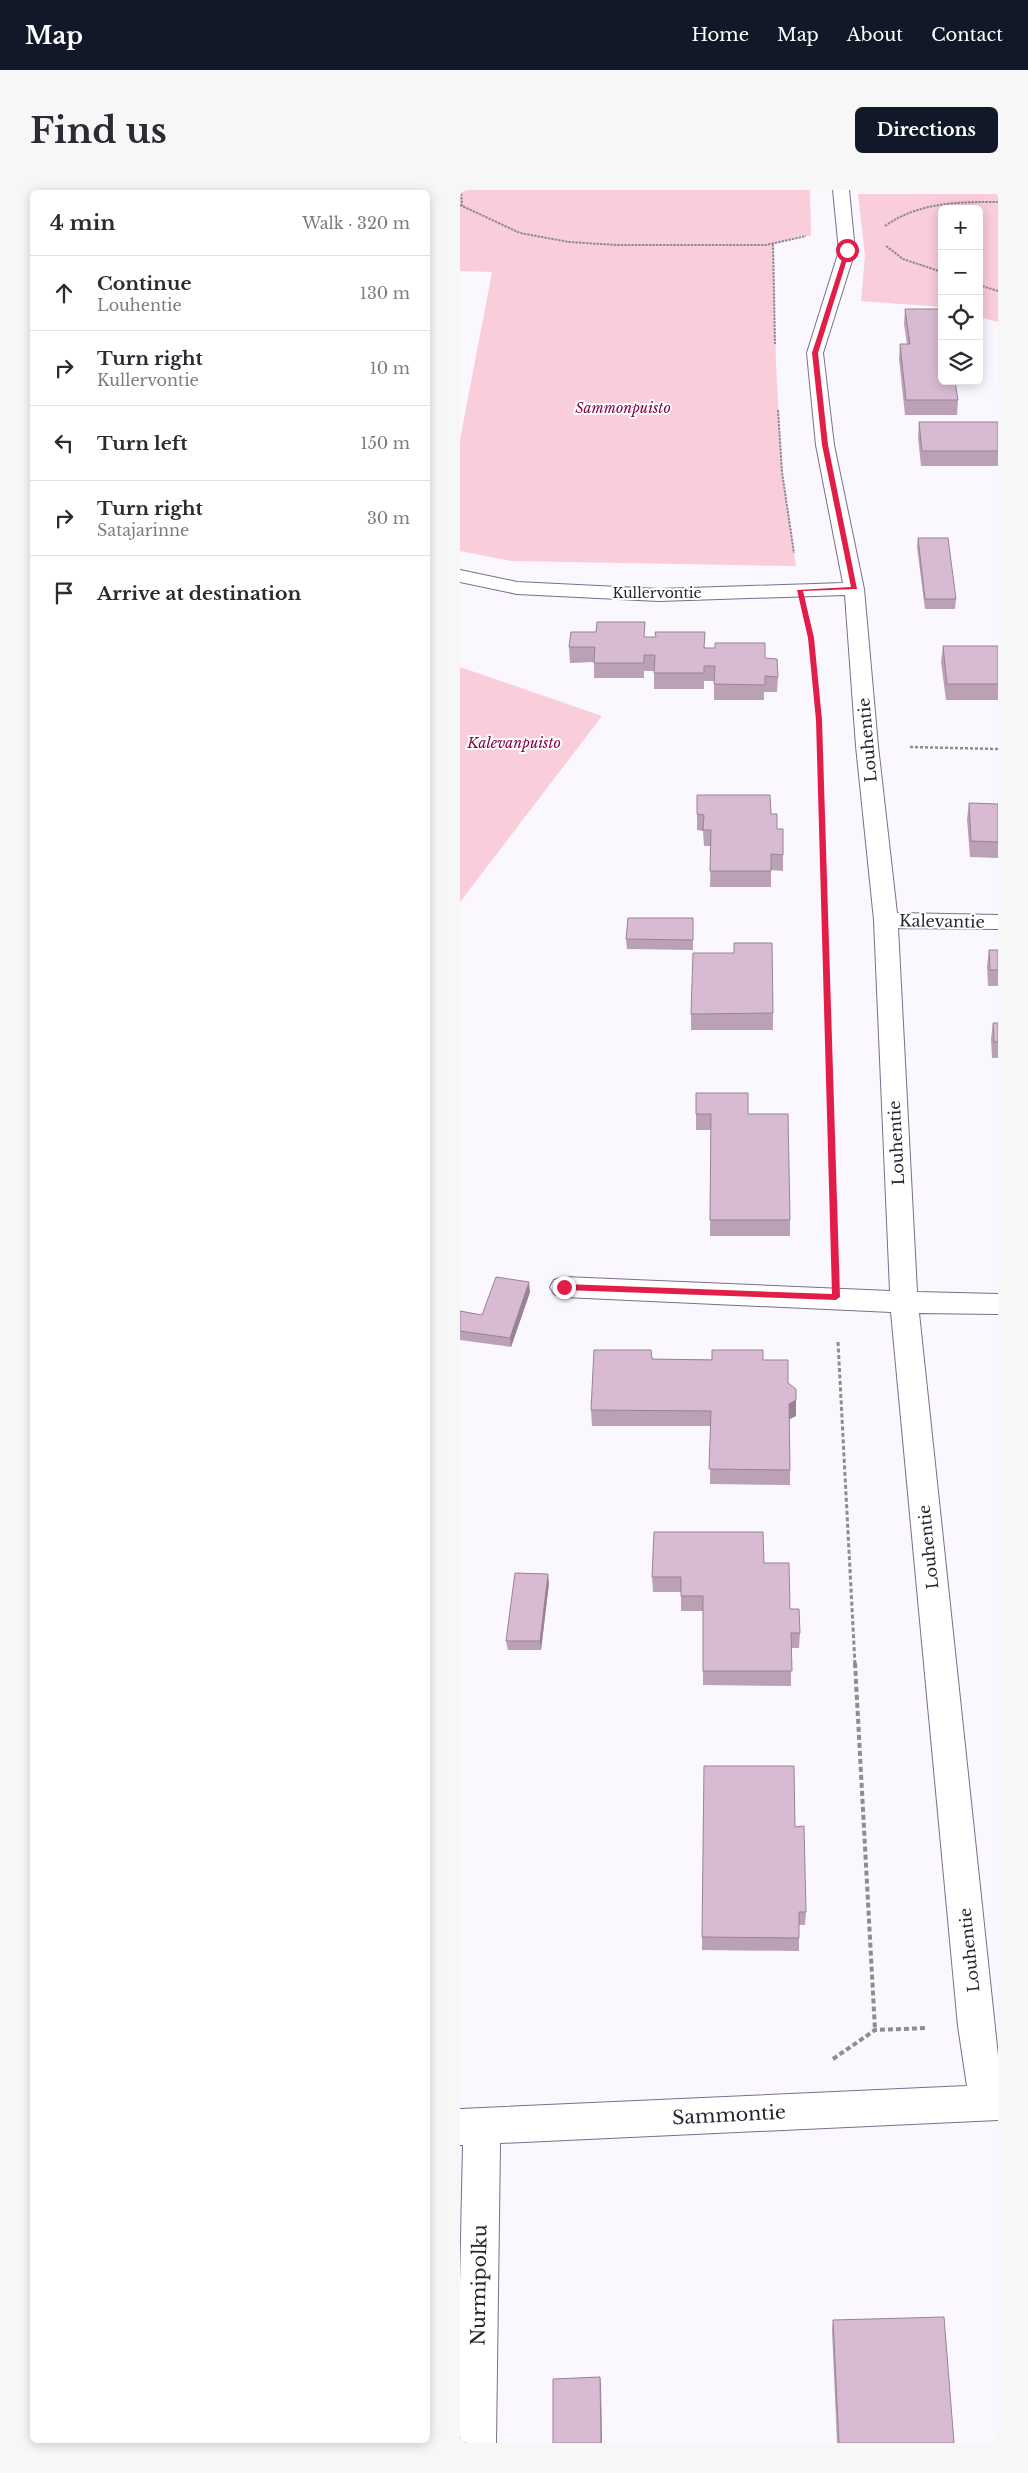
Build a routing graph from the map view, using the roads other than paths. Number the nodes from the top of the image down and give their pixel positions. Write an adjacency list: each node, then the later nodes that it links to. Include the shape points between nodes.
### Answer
1 (841, 190): 3 (street, Louhentie, via 847,250 815,353 825,445)
2 (460, 576): 3 (street, Kullervontie, via 517,588 659,595)
3 (854, 589): 4 (street, Louhentie)
4 (886, 920): 5 (street, Kalevantie); 7 (street, Louhentie)
5 (998, 922)
6 (564, 1287): 7 (street)
7 (904, 1302): 8 (street); 9 (street, Louhentie, via 976,2026)
8 (998, 1304)
9 (992, 2103): 10 (street, Sammontie)
10 (471, 2127): 11 (street, Nurmipolku)
11 (476, 2443)

